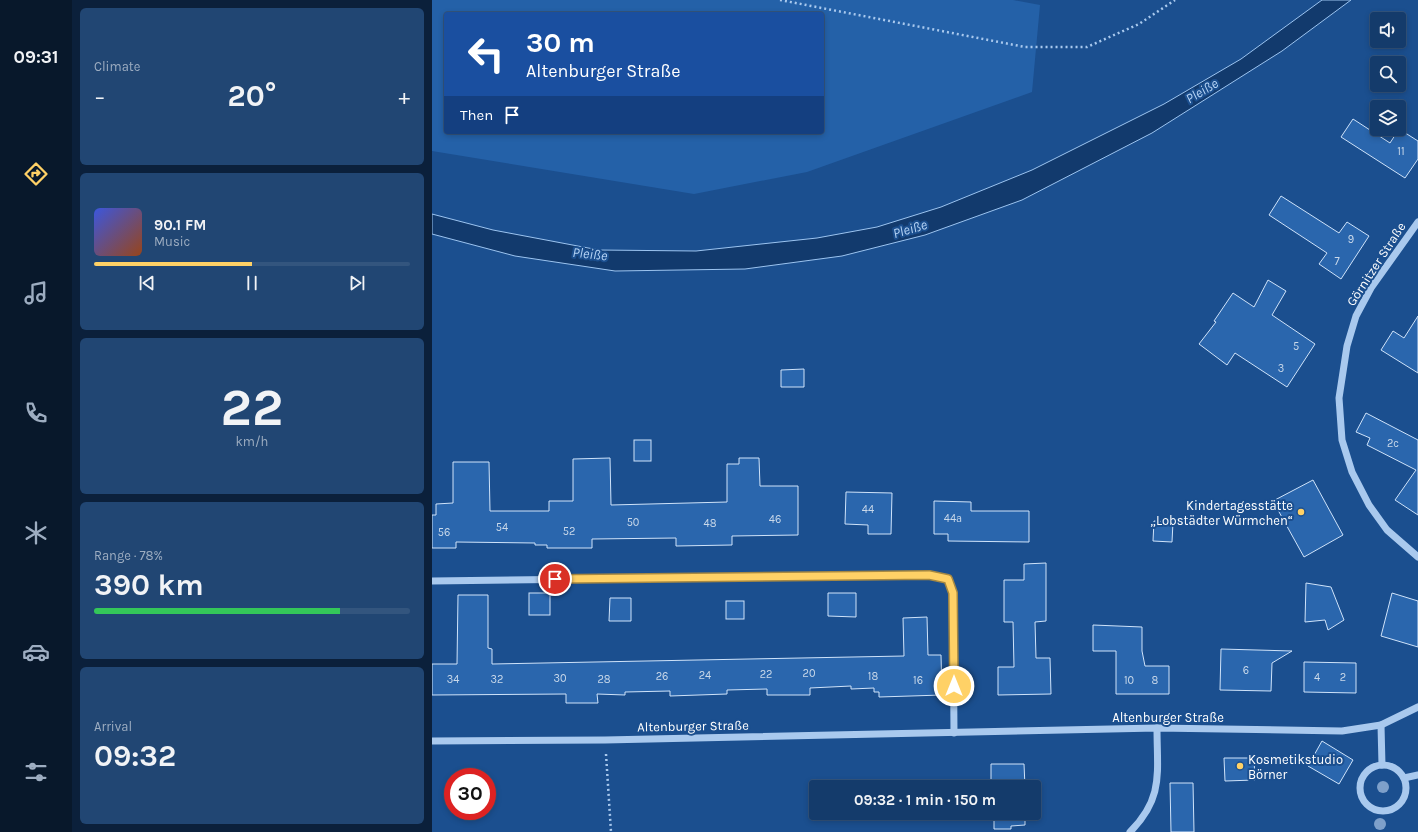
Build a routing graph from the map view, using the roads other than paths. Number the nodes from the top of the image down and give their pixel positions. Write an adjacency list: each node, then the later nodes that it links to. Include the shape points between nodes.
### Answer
1 (1418, 222): 2 (street, Görnitzer Straße, via 1371,288 1356,316 1347,346 1339,398 1342,440 1352,472 1369,505 1387,530)
2 (1418, 556)
3 (432, 581): 7 (street, via 929,575 948,579 953,593)
4 (1418, 707): 5 (street, Altenburger Straße)
5 (1381, 724): 6 (street, Altenburger Straße, via 1342,731); 9 (street)
6 (1157, 728): 7 (street, Altenburger Straße); 12 (street, via 1156,792 1151,806)
7 (954, 733): 8 (street, Altenburger Straße)
8 (432, 741)
9 (1382, 765): 11 (street, via 1399,771); 11 (street, via 1368,770 1361,781 1361,797 1369,807 1383,812 1399,806 1407,790)
10 (1418, 775): 11 (street)
11 (1404, 778)
12 (1130, 832)

